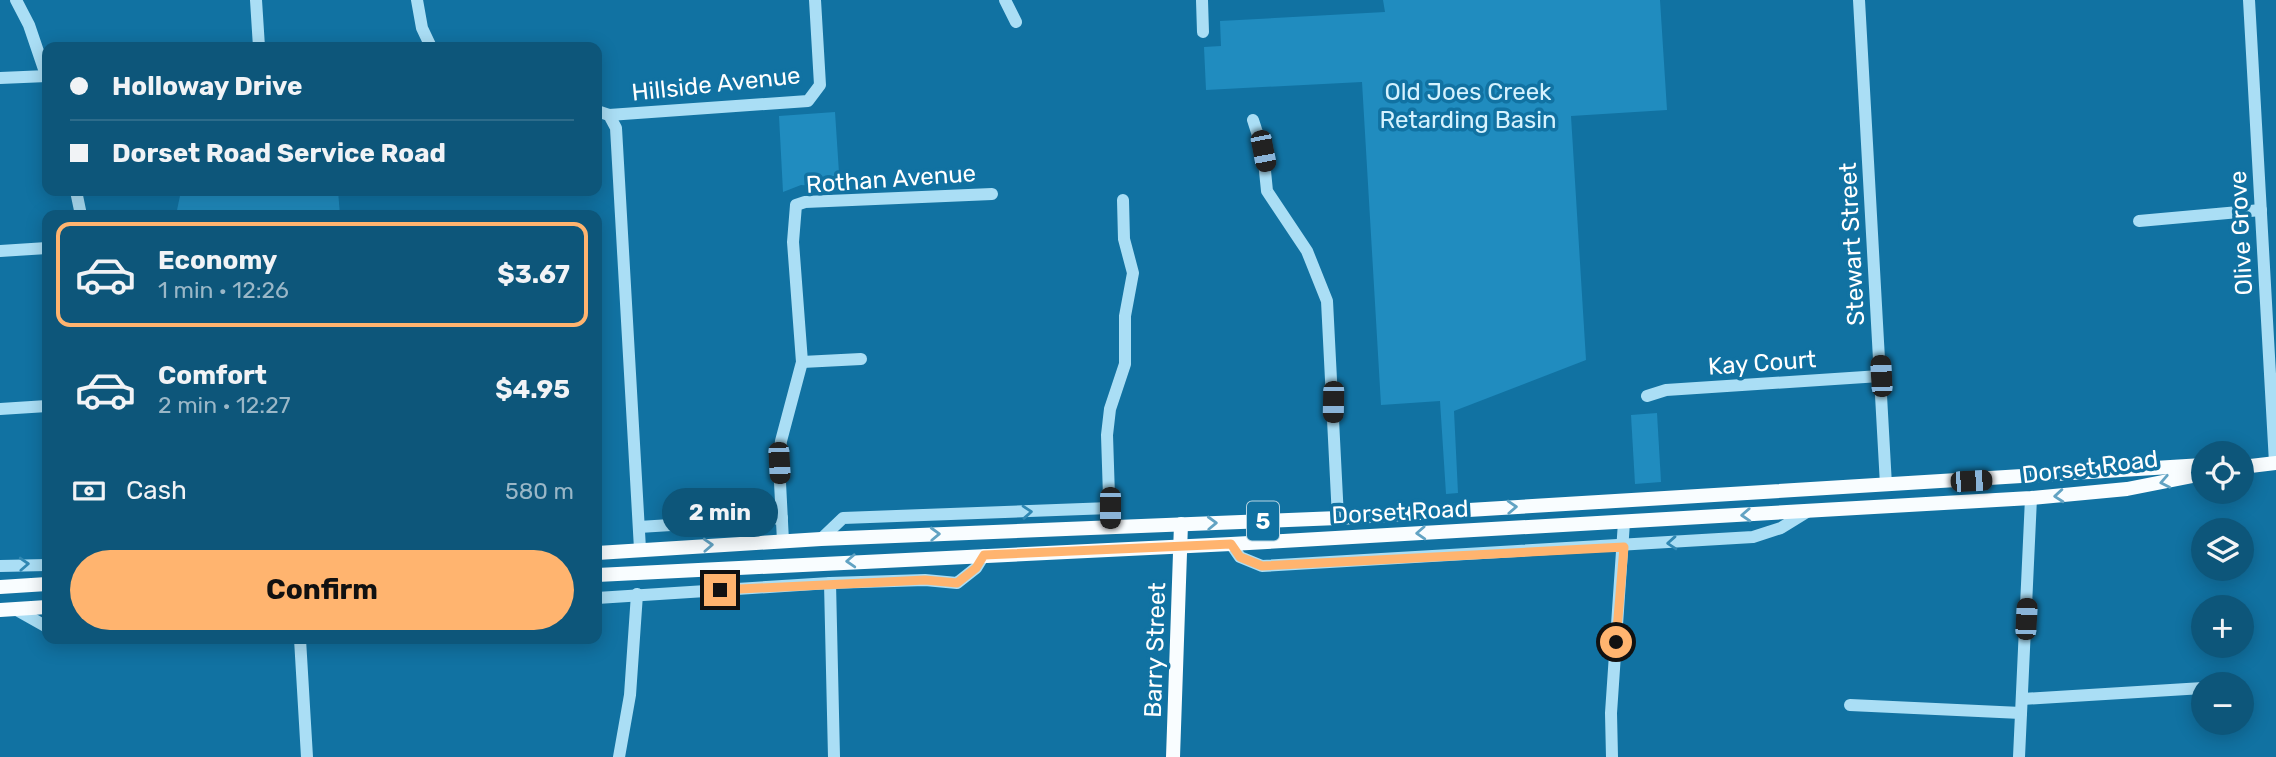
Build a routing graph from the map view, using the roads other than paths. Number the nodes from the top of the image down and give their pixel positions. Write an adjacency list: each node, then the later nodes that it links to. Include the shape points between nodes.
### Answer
1 (16, 0): 13 (street)
2 (256, 0): 11 (street)
3 (417, 0): 12 (street)
4 (815, 0): 16 (street, Hillside Avenue, via 820,85 808,101)
5 (1005, 0): 9 (street)
6 (1202, 0): 10 (street)
7 (1858, 0): 27 (street, Stewart Street)
8 (2249, 0): 20 (street, Olive Grove)
9 (1016, 22)
10 (1203, 32)
11 (259, 42)
12 (429, 42)
13 (42, 63)
14 (42, 77): 15 (street)
15 (0, 78)
16 (603, 113): 45 (street, via 616,128)
17 (1253, 120): 42 (street, via 1263,151 1267,191 1307,251 1327,301)
18 (992, 194): 26 (street, Rothan Avenue, via 796,205 793,242)
19 (1123, 200): 39 (street, via 1124,239 1133,273 1125,316 1126,357 1107,435)
20 (2261, 210): 21 (street); 22 (street, Olive Grove)
21 (2139, 221)
22 (2269, 246): 31 (street, Olive Grove)
23 (42, 248): 24 (street)
24 (0, 251)
25 (861, 359): 26 (street)
26 (802, 362): 41 (street, Rothan Avenue, via 781,441)
27 (1881, 376): 28 (street, Kay Court, via 1666,390); 36 (street, Stewart Street)
28 (1647, 396)
29 (42, 407): 30 (street)
30 (0, 409)
31 (2276, 463): 32 (main road)
32 (2254, 465)
33 (2191, 466): 35 (main road, Dorset Road / 5)
34 (2191, 476): 37 (main road, Dorset Road / 5, one-way to 37, via 2127,489)
35 (2030, 478): 36 (main road, Dorset Road / 5); 37 (main road)
36 (1886, 485): 38 (main road); 42 (main road, Dorset Road / 5, one-way to 36)
37 (2031, 499): 38 (main road, Dorset Road / 5); 71 (street)
38 (1888, 507): 40 (main road, Dorset Road / 5)
39 (1110, 508): 46 (street); 48 (street, one-way to 39, via 844,518)
40 (1807, 512): 43 (main road, Dorset Road / 5, one-way to 43); 52 (street, one-way to 52, via 1782,528 1753,537)
41 (782, 518): 45 (street); 49 (street, Rothan Avenue)
42 (1338, 518): 44 (main road, Dorset Road / 5, one-way to 42)
43 (1624, 522): 50 (main road, Dorset Road / 5, one-way to 50); 52 (street)
44 (1181, 524): 46 (main road, Dorset Road / 5); 51 (main road, Barry Street)
45 (639, 527): 53 (street)
46 (1110, 527): 47 (main road, Dorset Road / 5)
47 (973, 533): 48 (main road, Dorset Road / 5, one-way to 47); 55 (main road)
48 (821, 539): 49 (main road, Dorset Road / 5)
49 (783, 541): 53 (main road, Dorset Road / 5, one-way to 49)
50 (1231, 544): 51 (main road, Dorset Road / 5); 52 (street, via 1240,557 1262,566)
51 (1181, 545): 55 (main road, Dorset Road / 5); 77 (main road, Barry Street)
52 (1624, 547): 78 (street, via 1611,713)
53 (640, 550): 54 (main road, Dorset Road / 5); 58 (main road)
54 (602, 551)
55 (984, 555): 58 (main road, Dorset Road / 5, one-way to 58); 60 (street, via 957,583)
56 (42, 565): 57 (street, one-way to 56)
57 (0, 566)
58 (642, 571): 59 (main road, Dorset Road / 5)
59 (602, 575)
60 (830, 583): 63 (street); 76 (street)
61 (42, 584): 62 (main road)
62 (0, 587)
63 (637, 594): 64 (street); 75 (street, via 630,695)
64 (602, 598)
65 (42, 607): 66 (main road)
66 (15, 609): 67 (main road); 68 (street)
67 (0, 610)
68 (42, 624)
69 (300, 644): 74 (street)
70 (2191, 689): 71 (street)
71 (2022, 699): 73 (street)
72 (1850, 705): 73 (street)
73 (2021, 713): 79 (street)
74 (307, 757)
75 (619, 757)
76 (834, 757)
77 (1174, 757)
78 (1612, 757)
79 (2019, 757)

